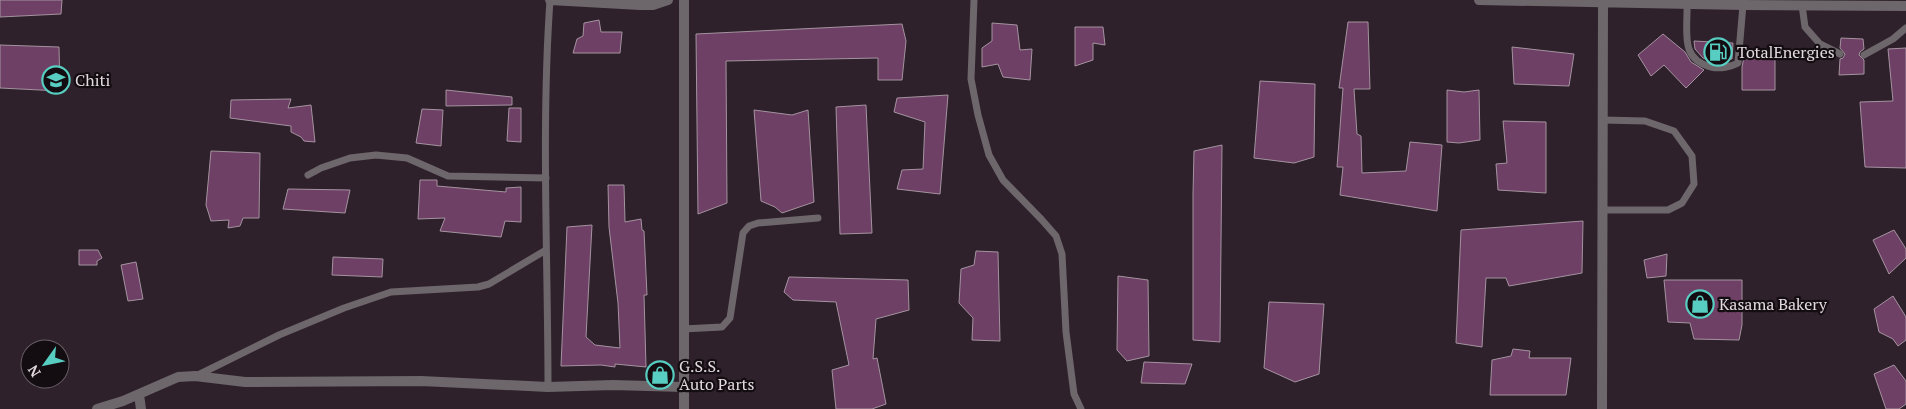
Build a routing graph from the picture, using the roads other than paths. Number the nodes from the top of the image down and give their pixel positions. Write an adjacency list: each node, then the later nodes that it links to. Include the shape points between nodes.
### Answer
1 (550, 0): 2 (street, via 653,5); 16 (lane, via 546,57)
2 (668, 0)
3 (684, 0): 20 (street)
4 (974, 0): 28 (lane, via 971,78 978,115 989,155 1003,180 1056,236 1062,254 1066,332 1074,394)
5 (1478, 0): 6 (street)
6 (1603, 2): 7 (street); 14 (street)
7 (1687, 4): 8 (street); 8 (lane, via 1688,49 1694,59 1713,67 1732,67 1738,63)
8 (1743, 5): 9 (street)
9 (1802, 5): 10 (street); 12 (lane, via 1805,27 1820,44)
10 (1906, 6)
11 (1906, 28): 13 (lane)
12 (1840, 54)
13 (1864, 55)
14 (1602, 120): 17 (street); 17 (lane, via 1646,121 1674,130 1692,156 1694,184 1682,203 1668,210)
15 (308, 175): 16 (lane, via 350,158 376,155 407,158 448,176)
16 (546, 178): 19 (lane)
17 (1602, 210): 29 (street)
18 (818, 218): 20 (lane, via 749,226 743,233 730,318 722,327)
19 (546, 250): 21 (lane, via 483,286 391,292 344,308 279,334); 22 (lane)
20 (683, 329): 23 (street)
21 (195, 376): 22 (street, via 245,382 421,381); 24 (street, via 178,377)
22 (548, 387): 23 (street, via 612,384)
23 (683, 387): 27 (street)
24 (139, 395): 25 (street); 26 (street)
25 (96, 409)
26 (141, 409)
27 (684, 409)
28 (1081, 409)
29 (1602, 409)

